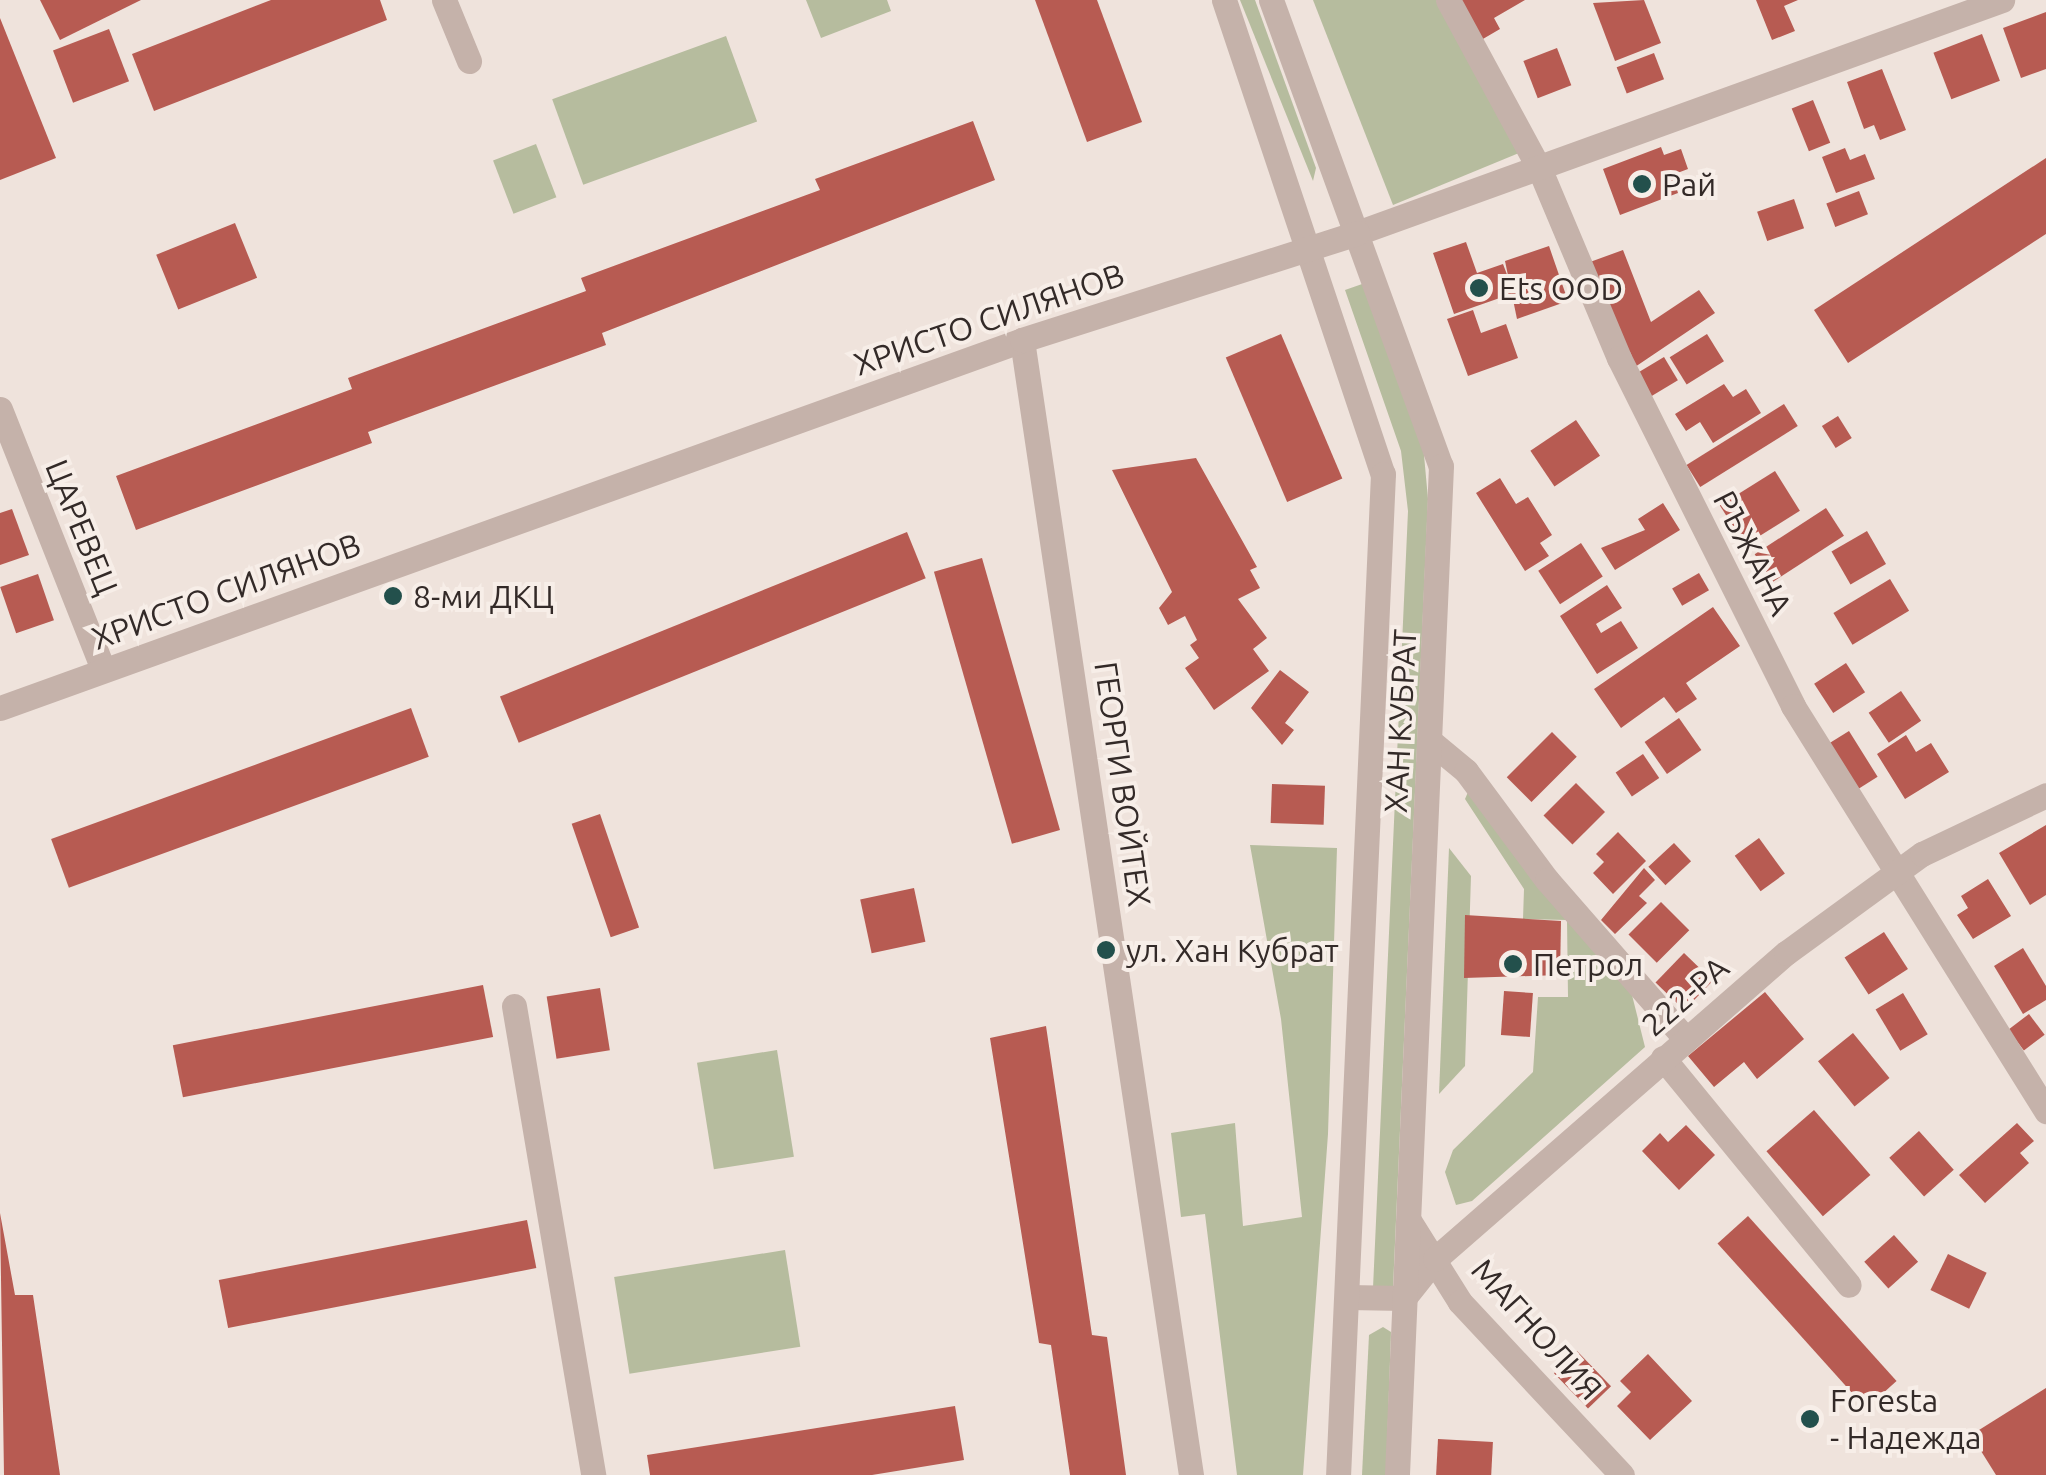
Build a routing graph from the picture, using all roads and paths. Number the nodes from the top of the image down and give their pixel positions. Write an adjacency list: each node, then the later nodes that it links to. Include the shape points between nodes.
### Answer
1 (444, 0): 6 (street)
2 (1224, 0): 9 (street, ХАН КУБРАТ)
3 (1271, 0): 8 (street, ХАН КУБРАТ)
4 (1448, 0): 7 (street, РЪЖАНА)
5 (2002, 0): 7 (street, ХРИСТО СИЛЯНОВ)
6 (469, 61)
7 (1540, 170): 8 (street, ХРИСТО СИЛЯНОВ); 16 (street, РЪЖАНА, via 1618,358 1784,689)
8 (1357, 233): 9 (street, ХРИСТО СИЛЯНОВ); 14 (street, ХАН КУБРАТ, via 1441,466)
9 (1309, 244): 10 (street, ХРИСТО СИЛЯНОВ); 24 (street, ХАН КУБРАТ, via 1383,474)
10 (1022, 340): 12 (street, ХРИСТО СИЛЯНОВ); 27 (street, ГЕОРГИ ВОЙТЕХ)
11 (0, 409): 12 (street, ЦАРЕВЕЦ)
12 (103, 669): 13 (street, ХРИСТО СИЛЯНОВ)
13 (0, 708)
14 (1432, 742): 18 (street, via 1466,770 1546,880); 21 (street, ХАН КУБРАТ)
15 (2046, 795): 16 (street, 222-РА)
16 (1894, 872): 18 (street, 222-РА); 20 (street, РЪЖАНА)
17 (514, 1006): 26 (street)
18 (1685, 1038): 19 (street, 222-РА)
19 (1663, 1058): 22 (street, 222-РА); 23 (street)
20 (2046, 1111)
21 (1410, 1222): 22 (street, МАГНОЛИЯ); 25 (street, ХАН КУБРАТ)
22 (1434, 1260): 25 (street, 222-РА); 30 (street, МАГНОЛИЯ, via 1460,1302)
23 (1849, 1285)
24 (1348, 1297): 25 (street); 28 (street, ХАН КУБРАТ)
25 (1404, 1298): 29 (street, ХАН КУБРАТ)
26 (593, 1475)
27 (1191, 1475)
28 (1338, 1475)
29 (1397, 1475)
30 (1622, 1475)

